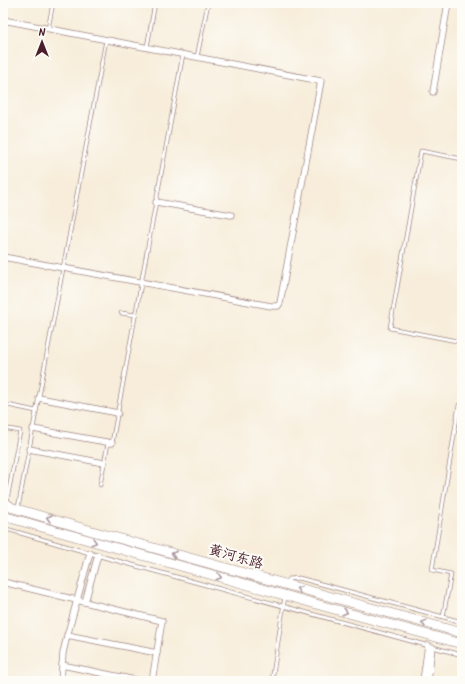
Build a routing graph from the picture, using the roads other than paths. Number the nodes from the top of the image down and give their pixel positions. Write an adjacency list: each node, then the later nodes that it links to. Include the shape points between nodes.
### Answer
1 (53, 3): 6 (lane)
2 (155, 3): 8 (lane)
3 (208, 3): 10 (lane)
4 (448, 3): 11 (street)
5 (3, 20): 6 (street)
6 (48, 29): 7 (street)
7 (106, 40): 8 (street); 16 (lane)
8 (147, 48): 9 (street)
9 (183, 54): 10 (street); 13 (lane)
10 (197, 57): 17 (street, via 321,81 280,303 278,306 271,306)
11 (433, 92)
12 (462, 159): 20 (lane, via 421,151 390,328)
13 (156, 202): 14 (street); 17 (lane)
14 (231, 215)
15 (3, 257): 16 (street)
16 (63, 268): 17 (street); 21 (lane)
17 (141, 283): 19 (lane)
18 (121, 313): 19 (lane)
19 (136, 315): 25 (lane)
20 (462, 342)
21 (39, 398): 24 (lane); 25 (street)
22 (3, 404): 24 (lane)
23 (459, 405): 26 (lane)
24 (36, 411): 29 (lane)
25 (118, 413): 30 (lane)
26 (457, 418): 27 (lane); 47 (lane, via 432,570 451,574)
27 (462, 419)
28 (3, 428): 35 (lane, via 20,431)
29 (33, 428): 30 (street); 31 (lane)
30 (110, 443): 32 (lane)
31 (29, 449): 32 (street); 36 (lane)
32 (104, 463): 33 (lane)
33 (100, 484)
34 (3, 497): 35 (lane)
35 (5, 502): 36 (main road, 黄河东路)
36 (18, 509): 42 (main road, 黄河东路, one-way to 36)
37 (3, 516): 43 (main road, 黄河东路, one-way to 43)
38 (3, 528): 39 (lane)
39 (90, 553): 40 (lane); 44 (street)
40 (98, 555): 45 (street); 46 (lane)
41 (3, 582): 44 (street)
42 (284, 584): 47 (lane, via 289,579 299,578); 49 (main road, 黄河东路, one-way to 42)
43 (285, 596): 46 (lane); 51 (main road, 黄河东路, one-way to 51)
44 (76, 600): 45 (street); 50 (street)
45 (85, 602): 53 (street, via 162,621)
46 (283, 606): 52 (lane); 59 (lane)
47 (443, 617): 48 (lane)
48 (462, 622)
49 (462, 634)
50 (67, 635): 53 (street); 55 (street)
51 (462, 644)
52 (430, 646): 54 (lane); 60 (street); 61 (street)
53 (157, 652): 58 (street)
54 (462, 655)
55 (62, 665): 56 (street); 57 (street)
56 (61, 681)
57 (140, 681)
58 (152, 681)
59 (272, 681)
60 (423, 681)
61 (428, 681)

